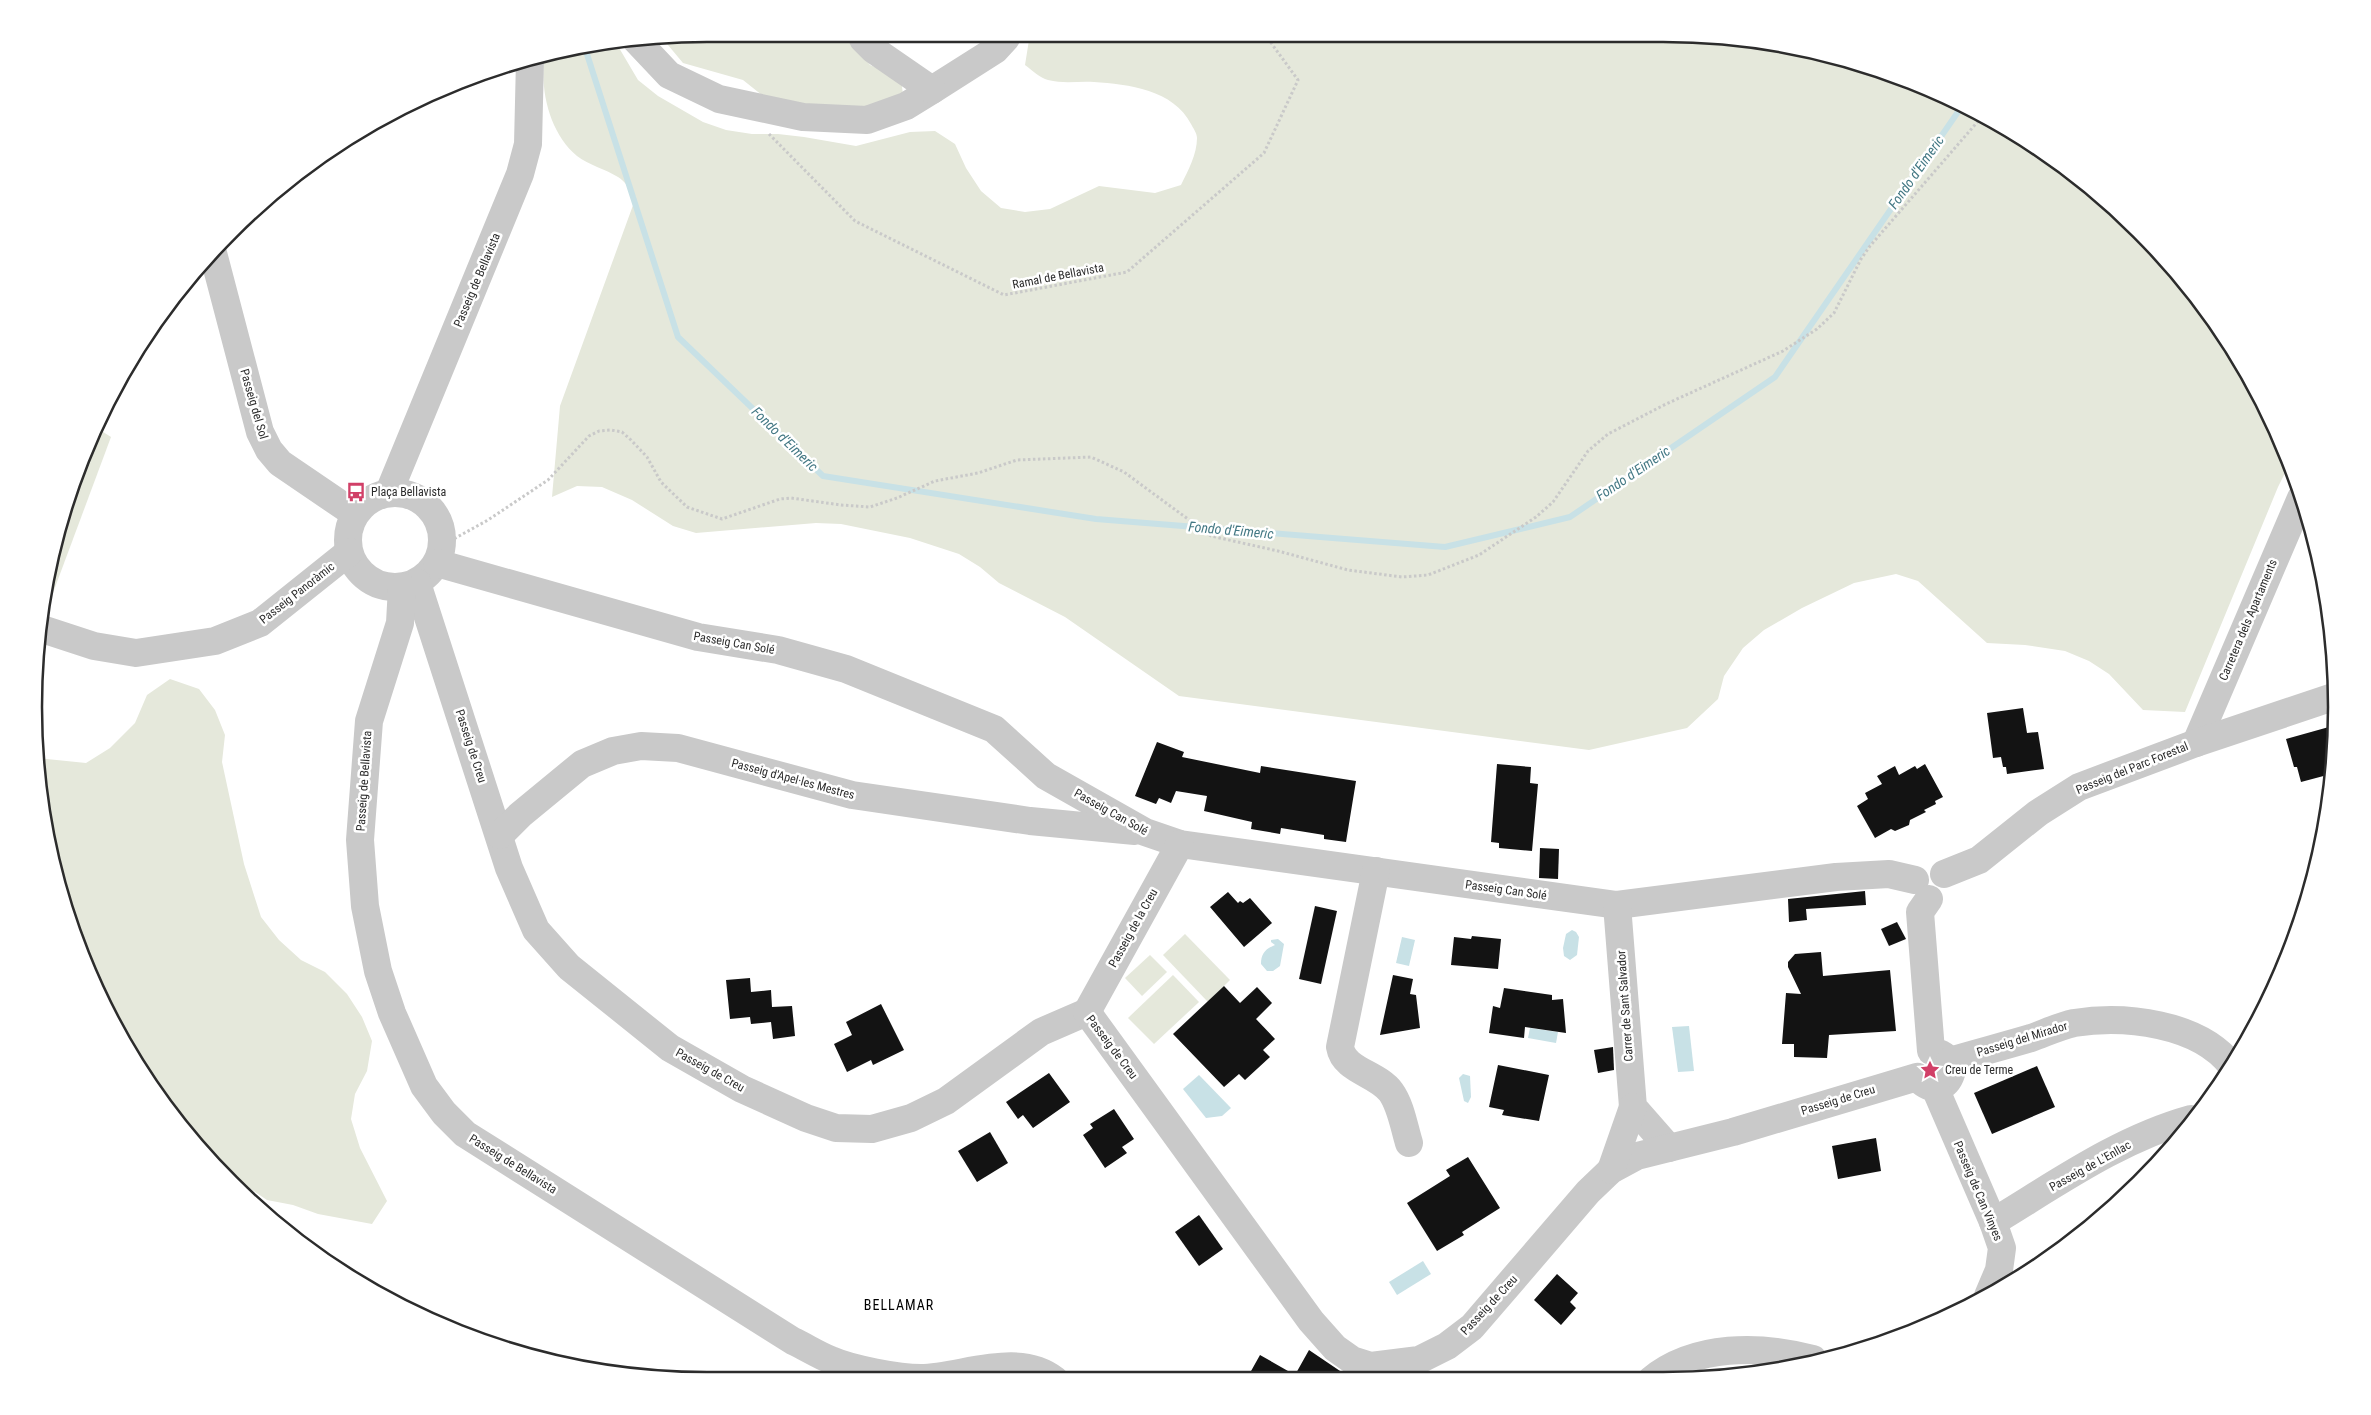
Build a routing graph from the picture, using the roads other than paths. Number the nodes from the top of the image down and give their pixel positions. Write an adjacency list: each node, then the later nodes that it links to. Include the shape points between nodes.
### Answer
1 (866, 42): 5 (street)
2 (1002, 42): 5 (street)
3 (641, 46): 5 (street, via 669,75 719,98 803,118 867,120 906,106)
4 (530, 67): 7 (street, Passeig de Bellavista, via 528,144 520,174)
5 (932, 90)
6 (215, 261): 9 (street, Passeig del Sol, via 260,432 269,450 280,463)
7 (389, 492): 9 (street, via 364,504); 11 (street, via 406,493 422,500 434,512 442,528)
8 (2297, 507): 15 (street, Carretera dels Apartaments)
9 (355, 514): 10 (street, via 350,526)
10 (349, 552): 12 (street, via 360,572 379,585); 13 (street, Passeig Panoràmic, via 260,623 215,641 136,653 94,646)
11 (440, 554): 12 (street, via 428,574); 16 (street, Passeig Can Solé, via 698,638 778,650 846,669 994,729 1046,776)
12 (409, 585): 17 (street, Passeig de Creu); 34 (street, Passeig de Bellavista, via 369,720 360,840 365,906 378,971 424,1086 444,1113 473,1139 793,1341 832,1361)
13 (47, 631)
14 (2328, 699): 15 (street, Passeig del Parc Forestal)
15 (2196, 743): 20 (street, Passeig del Parc Forestal, via 2079,787 2038,813 1980,860 1944,874 1935,868 1920,870)
16 (1145, 832): 17 (street, Passeig d'Apel·les Mestres, via 1030,820 852,795 678,748 642,746 613,751 582,764); 18 (street, Passeig Can Solé)
17 (500, 835): 22 (street, Passeig de Creu, via 509,868 536,930 569,967 670,1048 742,1089 836,1128 872,1129 911,1118 946,1102 1041,1032)
18 (1180, 844): 19 (street, Passeig Can Solé); 22 (street, Passeig de la Creu)
19 (1376, 871): 21 (street, Passeig Can Solé); 28 (street, via 1340,1047 1344,1060 1390,1090)
20 (1922, 890): 21 (street, Passeig Can Solé, via 1889,874 1836,877); 23 (street, via 1920,912)
21 (1617, 905): 26 (street, Carrer de Sant Salvador)
22 (1087, 1012): 30 (street, Passeig de Creu, via 1311,1321 1334,1348 1352,1360 1371,1366 1419,1360 1447,1346 1472,1327 1588,1192)
23 (1941, 1056): 24 (street, Passeig del Mirador, via 2073,1023 2100,1021 2165,1026 2196,1036 2218,1049); 25 (street, via 1952,1073 1946,1083)
24 (2227, 1060)
25 (1926, 1082): 29 (street, Passeig de Creu); 31 (street, Passeig de Can Vinyes)
26 (1633, 1107): 29 (street); 30 (street, Carrer de Sant Salvador)
27 (2183, 1122): 31 (street, Passeig de L'Enllac, via 2143,1136 2092,1161)
28 (1409, 1143)
29 (1669, 1148): 30 (street, Passeig de Creu, via 1637,1156)
30 (1611, 1170)
31 (1993, 1222): 32 (street, Passeig de Can Vinyes, via 2002,1248)
32 (1993, 1285)
33 (1806, 1357): 37 (street, via 1729,1351 1682,1360)
34 (880, 1372)
35 (963, 1372): 36 (street, Passeig de Bellavista, via 999,1367 1028,1368)
36 (1040, 1372)
37 (1661, 1372)

